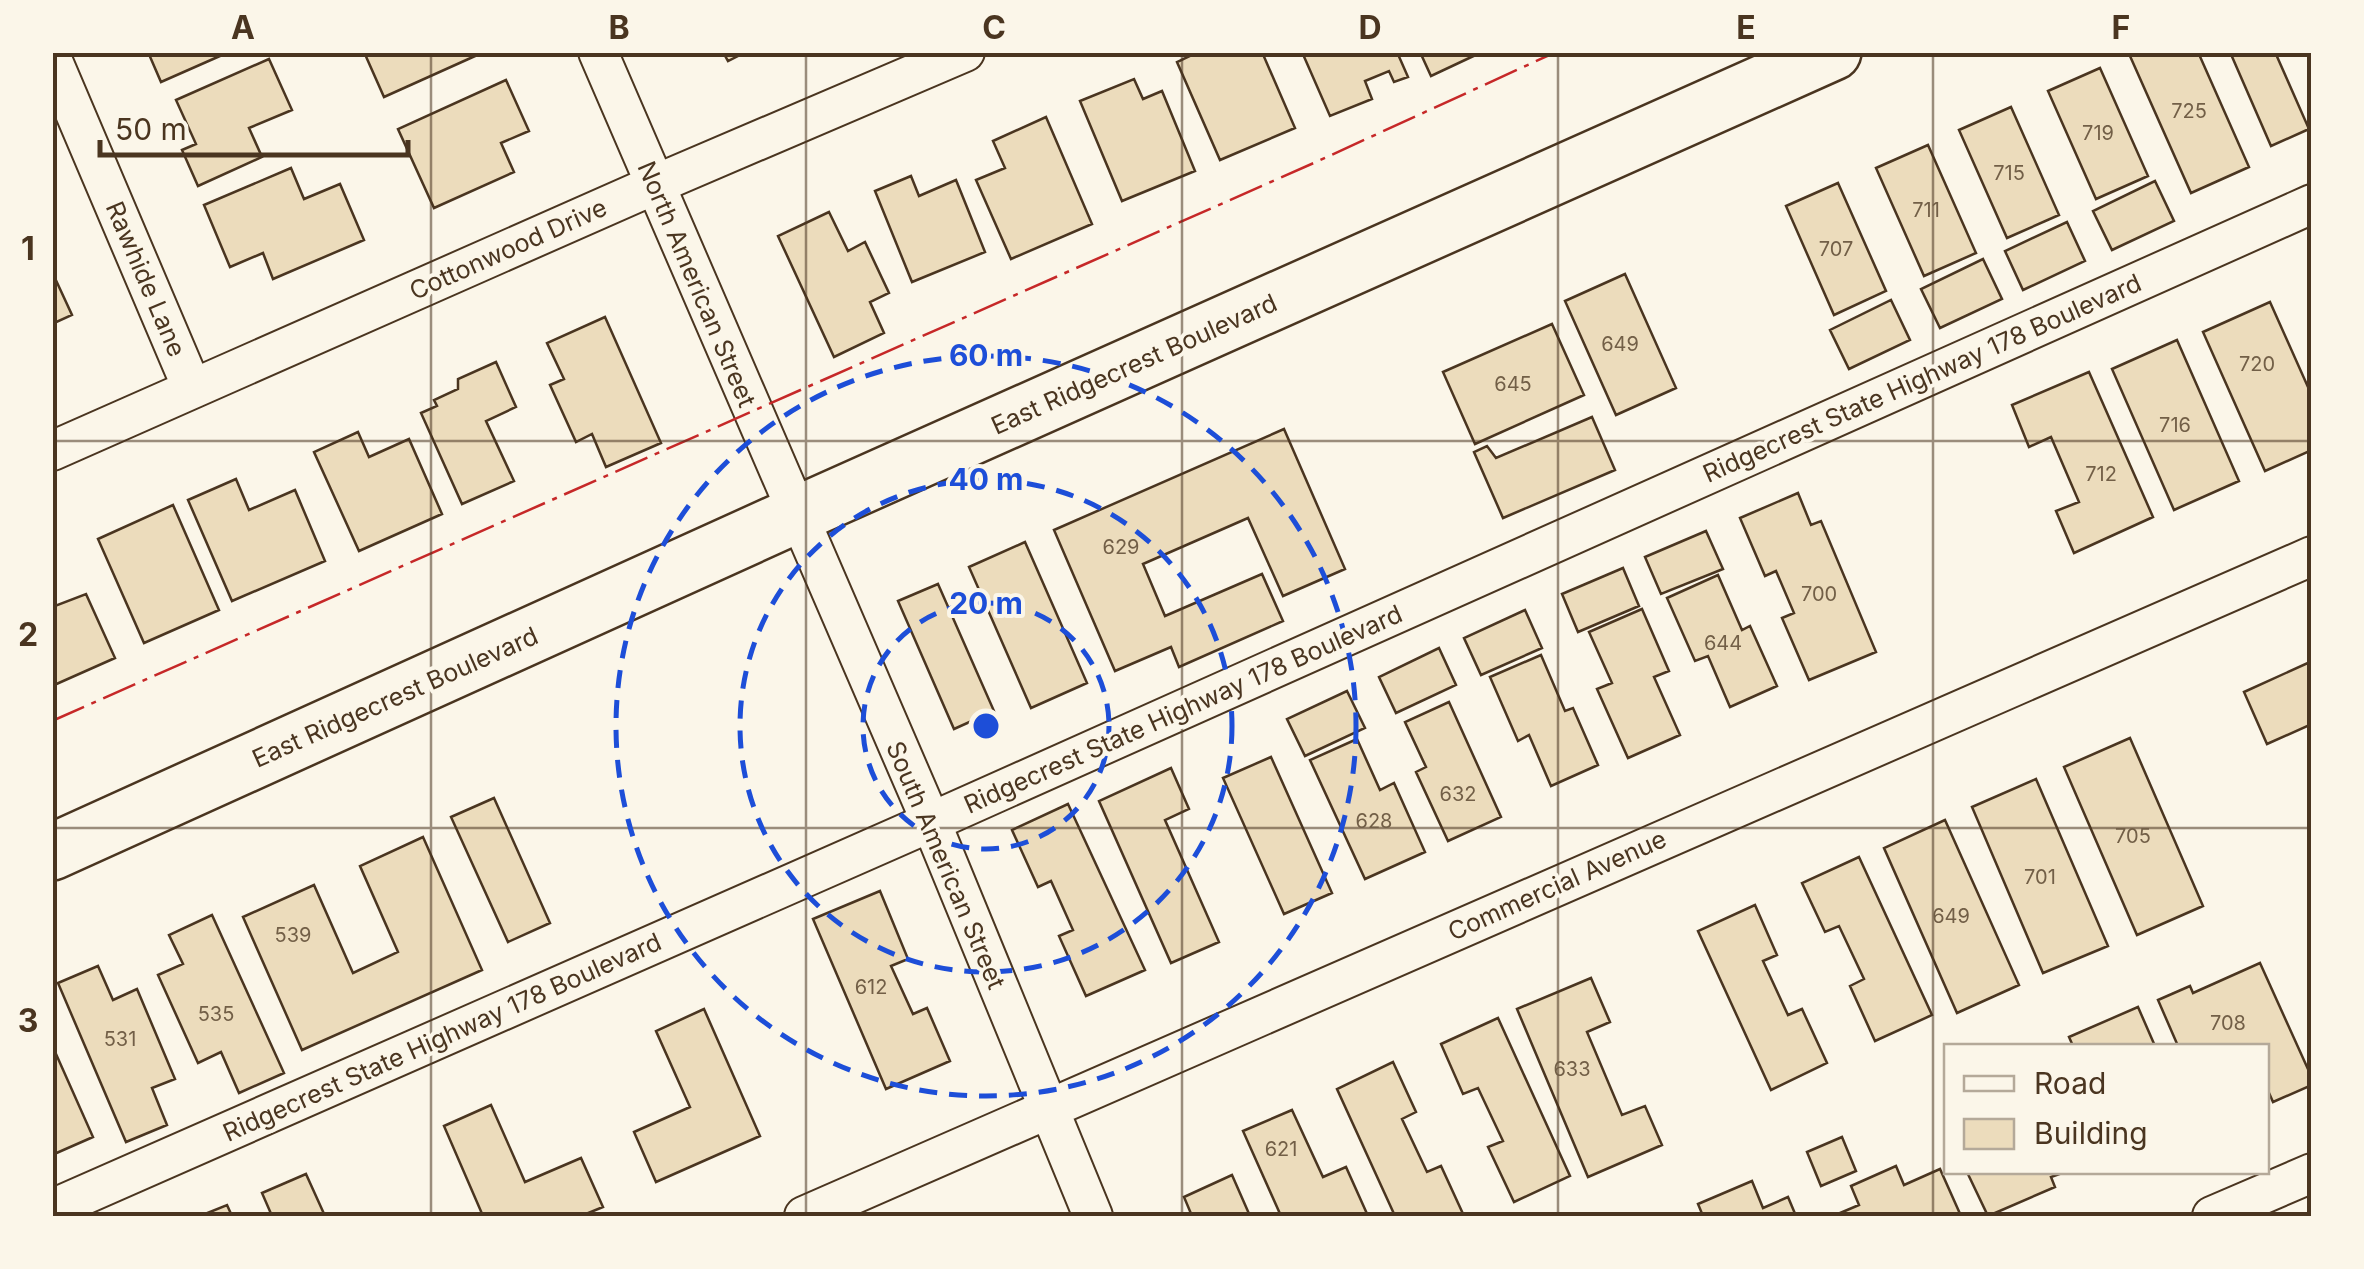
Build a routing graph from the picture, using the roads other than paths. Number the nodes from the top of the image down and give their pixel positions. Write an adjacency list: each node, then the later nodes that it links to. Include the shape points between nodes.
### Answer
1 (598, 52): 5 (street, North American Street)
2 (965, 52): 5 (street, Cottonwood Drive)
3 (1833, 52): 9 (main road, East Ridgecrest Boulevard)
4 (52, 59): 7 (street, Rawhide Lane)
5 (654, 185): 7 (street, Cottonwood Drive); 9 (street, North American Street)
6 (2312, 204): 11 (street, Ridgecrest State Highway 178 Boulevard)
7 (192, 388): 8 (street, Cottonwood Drive)
8 (52, 451)
9 (796, 515): 11 (street, South American Street); 12 (main road, East Ridgecrest Boulevard)
10 (2312, 556): 13 (street, Commercial Avenue)
11 (930, 822): 13 (street, South American Street); 16 (street, Ridgecrest State Highway 178 Boulevard)
12 (52, 852)
13 (1046, 1108): 17 (street, Commercial Avenue); 18 (street, South American Street)
14 (2312, 1173): 15 (street)
15 (2253, 1208): 19 (street)
16 (52, 1209)
17 (804, 1216)
18 (1094, 1216)
19 (2212, 1216)

